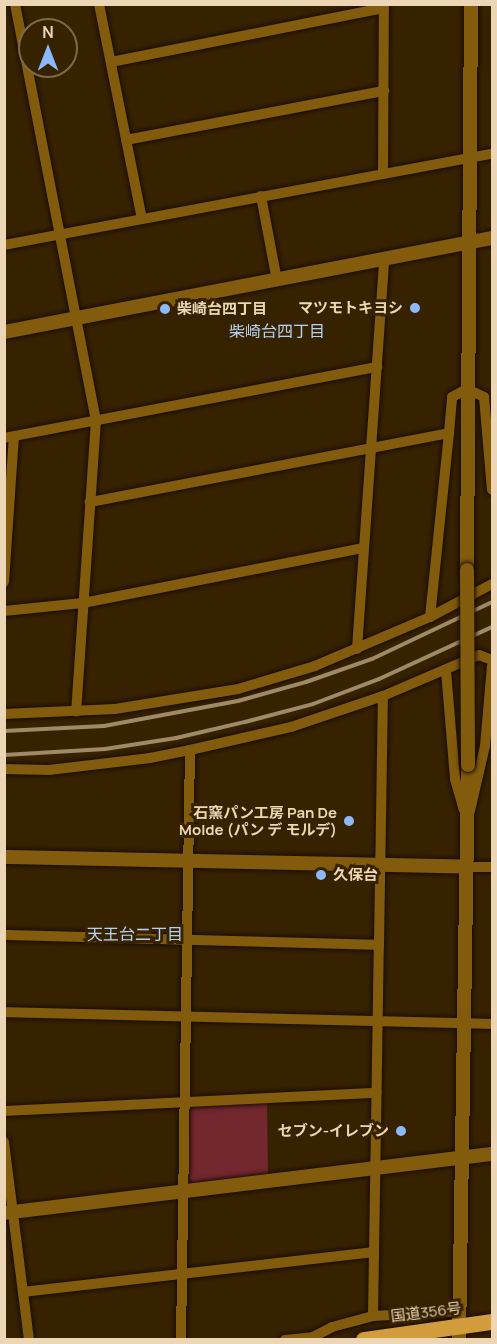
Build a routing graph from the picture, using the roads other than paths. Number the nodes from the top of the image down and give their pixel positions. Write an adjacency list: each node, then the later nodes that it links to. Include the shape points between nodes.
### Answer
1 (15, 4): 13 (street)
2 (99, 4): 5 (street)
3 (471, 4): 9 (street)
4 (384, 6): 5 (street); 6 (street)
5 (111, 62): 7 (street)
6 (384, 91): 7 (street); 10 (street)
7 (126, 140): 12 (street)
8 (492, 154): 9 (street)
9 (470, 156): 10 (street); 15 (street)
10 (383, 173): 11 (street)
11 (261, 196): 12 (street); 18 (street)
12 (142, 219): 13 (street)
13 (60, 235): 16 (street); 19 (street)
14 (492, 238): 15 (street)
15 (469, 243): 17 (street); 22 (street)
16 (4, 245)
17 (384, 259): 18 (street); 21 (street)
18 (277, 280): 19 (street)
19 (77, 318): 20 (street); 23 (street)
20 (4, 332)
21 (377, 366): 23 (street); 26 (street)
22 (467, 389): 24 (street, via 452,397); 27 (street, via 484,397); 45 (street, bridge)
23 (96, 420): 25 (street); 28 (street)
24 (449, 434): 26 (street); 35 (street)
25 (9, 437): 29 (street)
26 (371, 449): 28 (street); 30 (street)
27 (492, 490)
28 (90, 502): 33 (street)
29 (6, 519): 31 (street)
30 (364, 548): 33 (street); 36 (street)
31 (4, 582)
32 (492, 584): 35 (street)
33 (83, 603): 34 (street); 41 (street)
34 (4, 611)
35 (430, 617): 36 (street)
36 (357, 649): 41 (street, via 315,666 238,688 162,703)
37 (492, 660): 39 (street, via 478,655)
38 (492, 666): 45 (street, via 485,746)
39 (446, 671): 40 (street); 45 (street, via 454,779)
40 (383, 696): 43 (street, via 291,727); 48 (street)
41 (76, 711): 42 (street)
42 (4, 714)
43 (190, 750): 44 (street, via 49,770); 47 (street)
44 (4, 769)
45 (468, 820): 49 (street)
46 (4, 857): 47 (street)
47 (190, 862): 48 (street); 52 (street)
48 (380, 866): 49 (street); 53 (street)
49 (467, 867): 50 (street); 57 (street)
50 (492, 867)
51 (4, 935): 52 (street)
52 (189, 940): 53 (street); 55 (street)
53 (379, 945): 56 (street)
54 (4, 1012): 55 (street)
55 (188, 1016): 56 (street); 60 (street)
56 (378, 1021): 57 (street); 59 (street)
57 (464, 1023): 58 (street); 64 (street)
58 (492, 1024)
59 (377, 1093): 60 (street); 65 (street)
60 (186, 1102): 61 (street); 66 (street)
61 (4, 1111)
62 (4, 1142): 67 (street)
63 (492, 1154): 64 (street)
64 (462, 1158): 65 (street); 73 (street)
65 (375, 1168): 66 (street); 68 (street)
66 (184, 1191): 67 (street); 69 (street)
67 (9, 1212): 70 (street)
68 (374, 1252): 69 (street); 71 (street)
69 (182, 1274): 70 (street); 76 (street)
70 (23, 1292): 75 (street)
71 (373, 1316): 73 (street); 74 (street)
72 (492, 1322): 73 (highway, 国道356号)
73 (460, 1326): 78 (highway, 国道356号)
74 (309, 1338): 77 (street)
75 (28, 1340)
76 (181, 1340)
77 (285, 1340)
78 (364, 1340)

